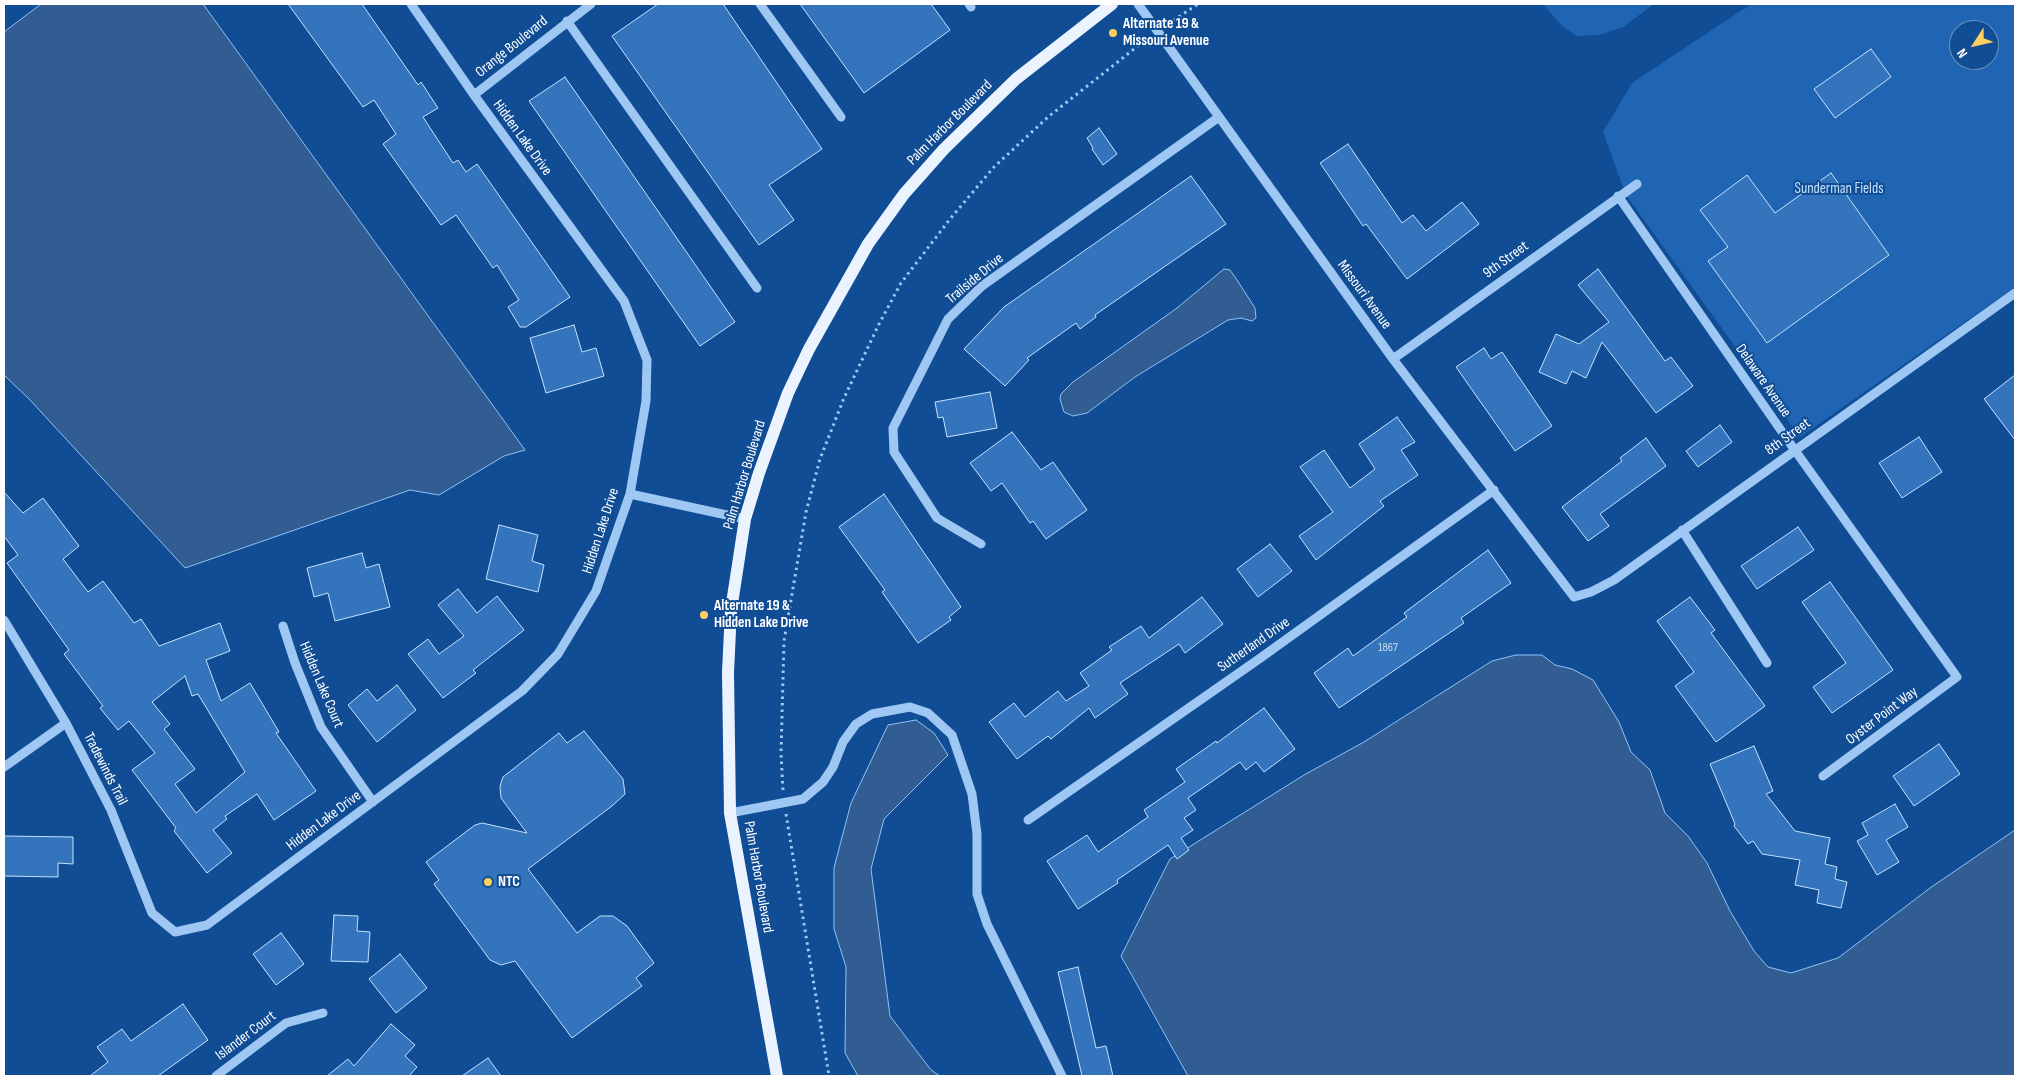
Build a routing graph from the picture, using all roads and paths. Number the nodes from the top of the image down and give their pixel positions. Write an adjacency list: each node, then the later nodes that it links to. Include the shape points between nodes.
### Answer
1 (411, 4): 9 (street, Hidden Lake Drive)
2 (591, 4): 7 (street, Orange Boulevard)
3 (760, 4): 10 (street)
4 (1112, 4): 20 (main road, Palm Harbor Boulevard, via 1016,79 944,149 868,244 788,393)
5 (1138, 4): 8 (street, Missouri Avenue)
6 (1198, 4): 8 (path)
7 (567, 21): 9 (street, Orange Boulevard); 14 (street)
8 (1158, 31): 11 (street, Missouri Avenue); 32 (path, via 1048,117 994,167 901,283 848,389 820,459 806,512 784,641 781,753)
9 (474, 95): 19 (street, Hidden Lake Drive, via 624,302 647,360 646,402)
10 (841, 117)
11 (1219, 117): 16 (street, Missouri Avenue); 22 (street, Trailside Drive, via 982,286 948,319 893,428 894,452 937,518)
12 (1637, 184): 13 (street, 9th Street)
13 (1618, 196): 16 (street, 9th Street); 17 (street, Delaware Avenue)
14 (757, 288)
15 (2015, 293): 17 (street, 8th Street)
16 (1393, 359): 18 (street, Missouri Avenue)
17 (1794, 449): 21 (street, 8th Street); 27 (street, Delaware Avenue)
18 (1494, 490): 23 (street, Missouri Avenue); 34 (street, Sutherland Drive)
19 (630, 494): 20 (street); 31 (street, Hidden Lake Drive, via 596,591 558,654 522,691)
20 (745, 519): 33 (main road, Palm Harbor Boulevard, via 731,610 728,672)
21 (1682, 530): 23 (street, 8th Street, via 1614,580); 26 (street)
22 (981, 544)
23 (1574, 597)
24 (4, 620): 28 (street, Tradewinds Trail)
25 (284, 626): 31 (street, Hidden Lake Court, via 321,727)
26 (1767, 663)
27 (1957, 677): 30 (street, Oyster Point Way)
28 (66, 723): 29 (street); 35 (street, Tradewinds Trail, via 110,810 152,913)
29 (4, 767)
30 (1823, 776)
31 (373, 802): 35 (street, Hidden Lake Drive, via 207,925)
32 (784, 803): 33 (street); 39 (path); 40 (street, via 803,799 823,782 843,742 856,724 872,714 910,707 928,713 952,735 972,794 977,834 977,894 987,924)
33 (730, 813): 38 (main road, Palm Harbor Boulevard)
34 (1028, 820)
35 (175, 932)
36 (323, 1013): 37 (street, Islander Court, via 286,1022)
37 (216, 1076)
38 (777, 1076)
39 (829, 1076)
40 (1062, 1076)

